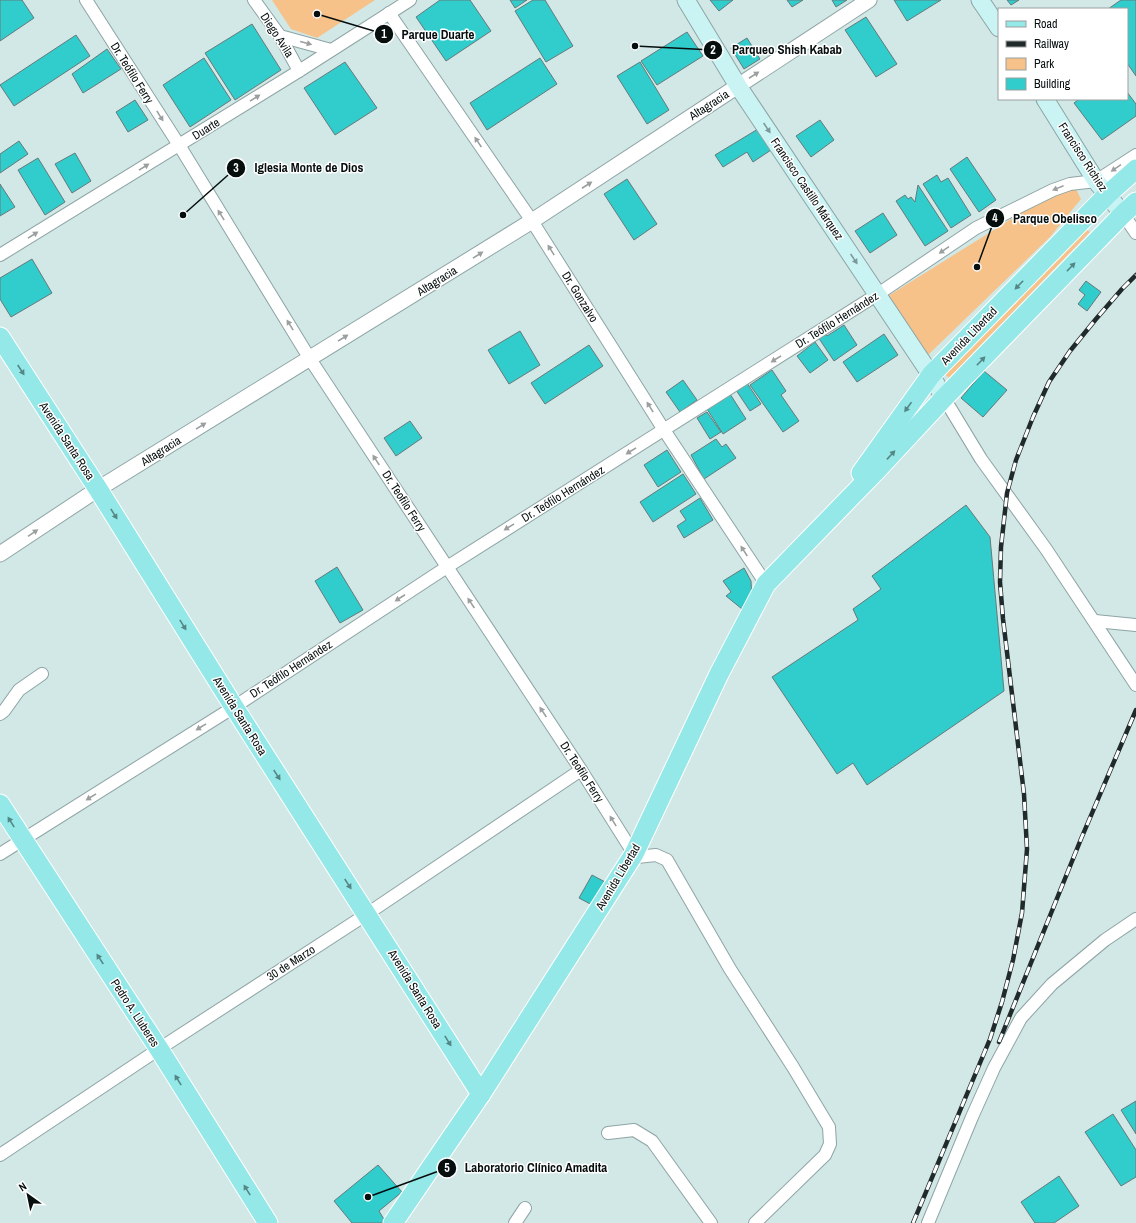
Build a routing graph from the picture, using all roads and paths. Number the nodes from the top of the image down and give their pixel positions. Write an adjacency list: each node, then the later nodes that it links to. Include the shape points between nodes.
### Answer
1 (86, 0): 14 (street, Dr. Teófilo Ferry, one-way to 14)
2 (254, 0): 9 (street, Diego Avila)
3 (410, 0): 7 (street, Duarte)
4 (686, 0): 12 (main road, Francisco Castillo Márquez)
5 (869, 0): 12 (street, Altagracia, one-way to 5)
6 (980, 0): 8 (main road)
7 (389, 13): 10 (street, Duarte); 19 (street, Dr. Gonzalvo, one-way to 7)
8 (998, 27)
9 (280, 36): 10 (street, one-way to 10); 11 (street, Diego Avila)
10 (331, 50): 11 (street, Duarte)
11 (299, 70): 14 (street, Duarte, one-way to 11)
12 (738, 86): 19 (street, Altagracia, one-way to 12); 22 (main road, Francisco Castillo Márquez, one-way to 22)
13 (1046, 100): 17 (main road, Francisco Richiez)
14 (178, 145): 21 (street, Duarte, one-way to 14); 24 (street, Dr. Teofilo Ferry, one-way to 14)
15 (1136, 155): 17 (street, Dr. Teófilo Hernández, one-way to 17)
16 (1136, 169): 17 (main road, Avenida Libertad)
17 (1101, 188): 18 (main road, Francisco Richiez); 22 (street, Dr. Teófilo Hernández, one-way to 22, via 1070,184 1053,190 976,228); 25 (main road, Avenida Libertad, one-way to 25)
18 (1129, 208): 20 (street); 26 (main road, Avenida Libertad, one-way to 18)
19 (532, 221): 24 (street, Altagracia, one-way to 19); 27 (street, Dr. Gonzalvo, one-way to 19)
20 (1136, 233)
21 (0, 255)
22 (878, 294): 25 (main road, Francisco Castillo Márquez); 27 (street, Dr. Teófilo Hernández, one-way to 27)
23 (0, 337): 28 (main road, Avenida Santa Rosa, one-way to 28)
24 (310, 359): 28 (street, Altagracia, one-way to 24); 31 (street, Dr. Teofilo Ferry, one-way to 24)
25 (931, 375): 26 (main road, Francisco Castillo Márquez); 29 (main road, Avenida Libertad, one-way to 29)
26 (944, 398): 29 (main road, Avenida Libertad, one-way to 26); 33 (street, via 981,459)
27 (664, 430): 31 (street, Dr. Teófilo Hernández, one-way to 31); 32 (street, Dr. Gonzalvo, one-way to 27)
28 (98, 489): 30 (street, Altagracia, one-way to 28); 37 (main road, Avenida Santa Rosa, one-way to 37)
29 (825, 523): 32 (main road, Avenida Libertad)
30 (0, 554)
31 (447, 567): 37 (street, Dr. Teófilo Hernández, one-way to 37); 39 (street, Dr. Teofilo Ferry, one-way to 31)
32 (766, 584): 43 (main road, Avenida Libertad, via 719,674)
33 (1095, 621): 34 (street); 36 (street)
34 (1136, 625)
35 (42, 674): 38 (street, via 19,690)
36 (1136, 685)
37 (234, 707): 41 (street, Dr. Teófilo Hernández, one-way to 41); 44 (main road, Avenida Santa Rosa, one-way to 44)
38 (0, 714)
39 (581, 770): 43 (street, Dr. Teofilo Ferry, one-way to 39); 44 (street, 30 de Marzo)
40 (0, 804): 41 (main road, Pedro A. Lluberes, one-way to 40)
41 (22, 840): 42 (street, Dr. Teófilo Hernández); 46 (main road, Pedro A. Lluberes, one-way to 41)
42 (0, 854)
43 (634, 854): 47 (main road, Avenida Libertad); 55 (street, via 638,857 658,855 667,860 730,969 829,1127 830,1144 825,1155)
44 (367, 914): 46 (street, 30 de Marzo); 47 (main road, Avenida Santa Rosa, one-way to 47)
45 (1136, 919): 56 (street, via 1105,940 1052,984 1021,1018 981,1096)
46 (159, 1049): 49 (street, 30 de Marzo); 51 (main road, Pedro A. Lluberes, one-way to 46)
47 (481, 1094): 52 (main road, Avenida Libertad)
48 (608, 1133): 54 (street, via 634,1130 652,1141)
49 (0, 1155)
50 (525, 1208): 53 (street)
51 (268, 1223)
52 (393, 1223)
53 (515, 1223)
54 (711, 1223)
55 (754, 1223)
56 (928, 1223)

